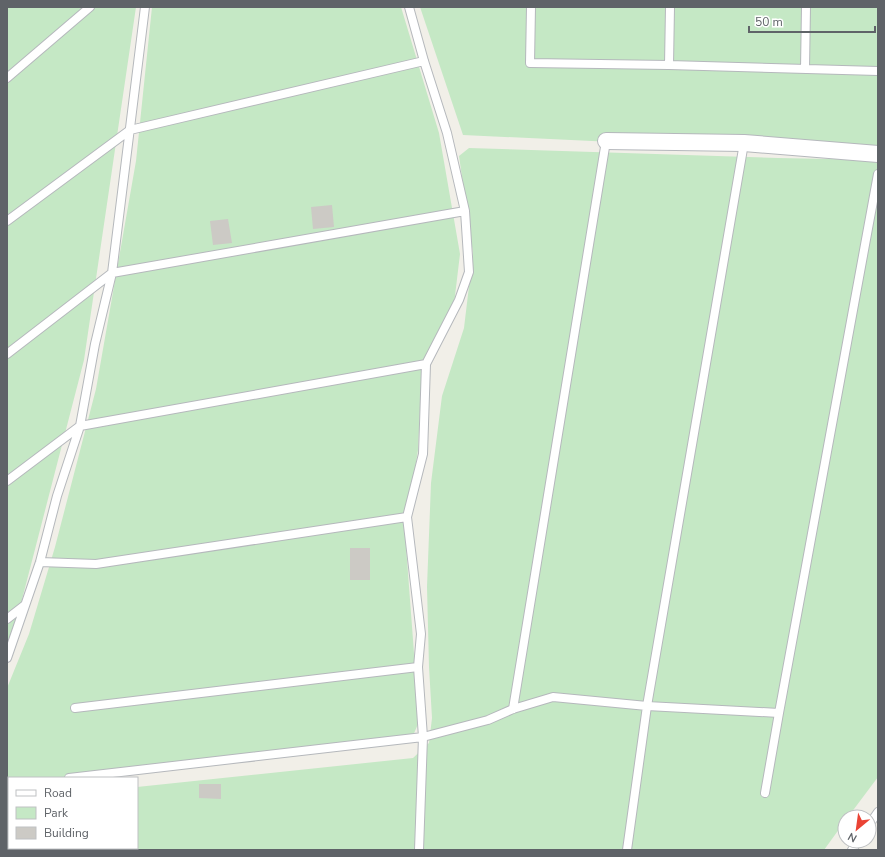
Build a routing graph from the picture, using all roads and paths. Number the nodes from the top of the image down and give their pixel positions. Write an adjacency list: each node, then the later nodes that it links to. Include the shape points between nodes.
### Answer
1 (90, 7): 11 (lane)
2 (145, 7): 12 (lane)
3 (409, 7): 7 (lane)
4 (531, 7): 8 (lane, via 530,63)
5 (670, 7): 8 (lane)
6 (806, 7): 9 (lane)
7 (424, 61): 12 (lane); 17 (lane, via 447,133)
8 (669, 65): 9 (lane)
9 (805, 69): 10 (lane)
10 (878, 71)
11 (7, 78)
12 (130, 130): 18 (lane); 19 (lane)
13 (606, 141): 14 (street); 32 (lane)
14 (744, 143): 15 (street); 30 (lane)
15 (878, 154)
16 (878, 174): 33 (lane)
17 (464, 212): 19 (lane); 21 (lane, via 469,272 459,300)
18 (7, 221)
19 (112, 273): 20 (lane); 22 (lane, via 95,344)
20 (7, 354)
21 (426, 364): 22 (lane); 24 (lane, via 423,454)
22 (80, 426): 23 (lane); 25 (lane, via 57,496)
23 (7, 480)
24 (407, 517): 25 (lane, via 96,564); 29 (lane, via 421,634)
25 (40, 562): 26 (lane)
26 (25, 605): 27 (lane); 28 (lane)
27 (7, 619)
28 (7, 658)
29 (418, 667): 31 (lane); 34 (lane)
30 (647, 706): 32 (lane, via 553,697); 33 (lane); 38 (lane)
31 (75, 708)
32 (513, 709): 34 (lane, via 488,720)
33 (779, 713): 36 (lane)
34 (423, 737): 35 (lane); 37 (lane)
35 (78, 777)
36 (765, 793)
37 (419, 850)
38 (627, 850)

